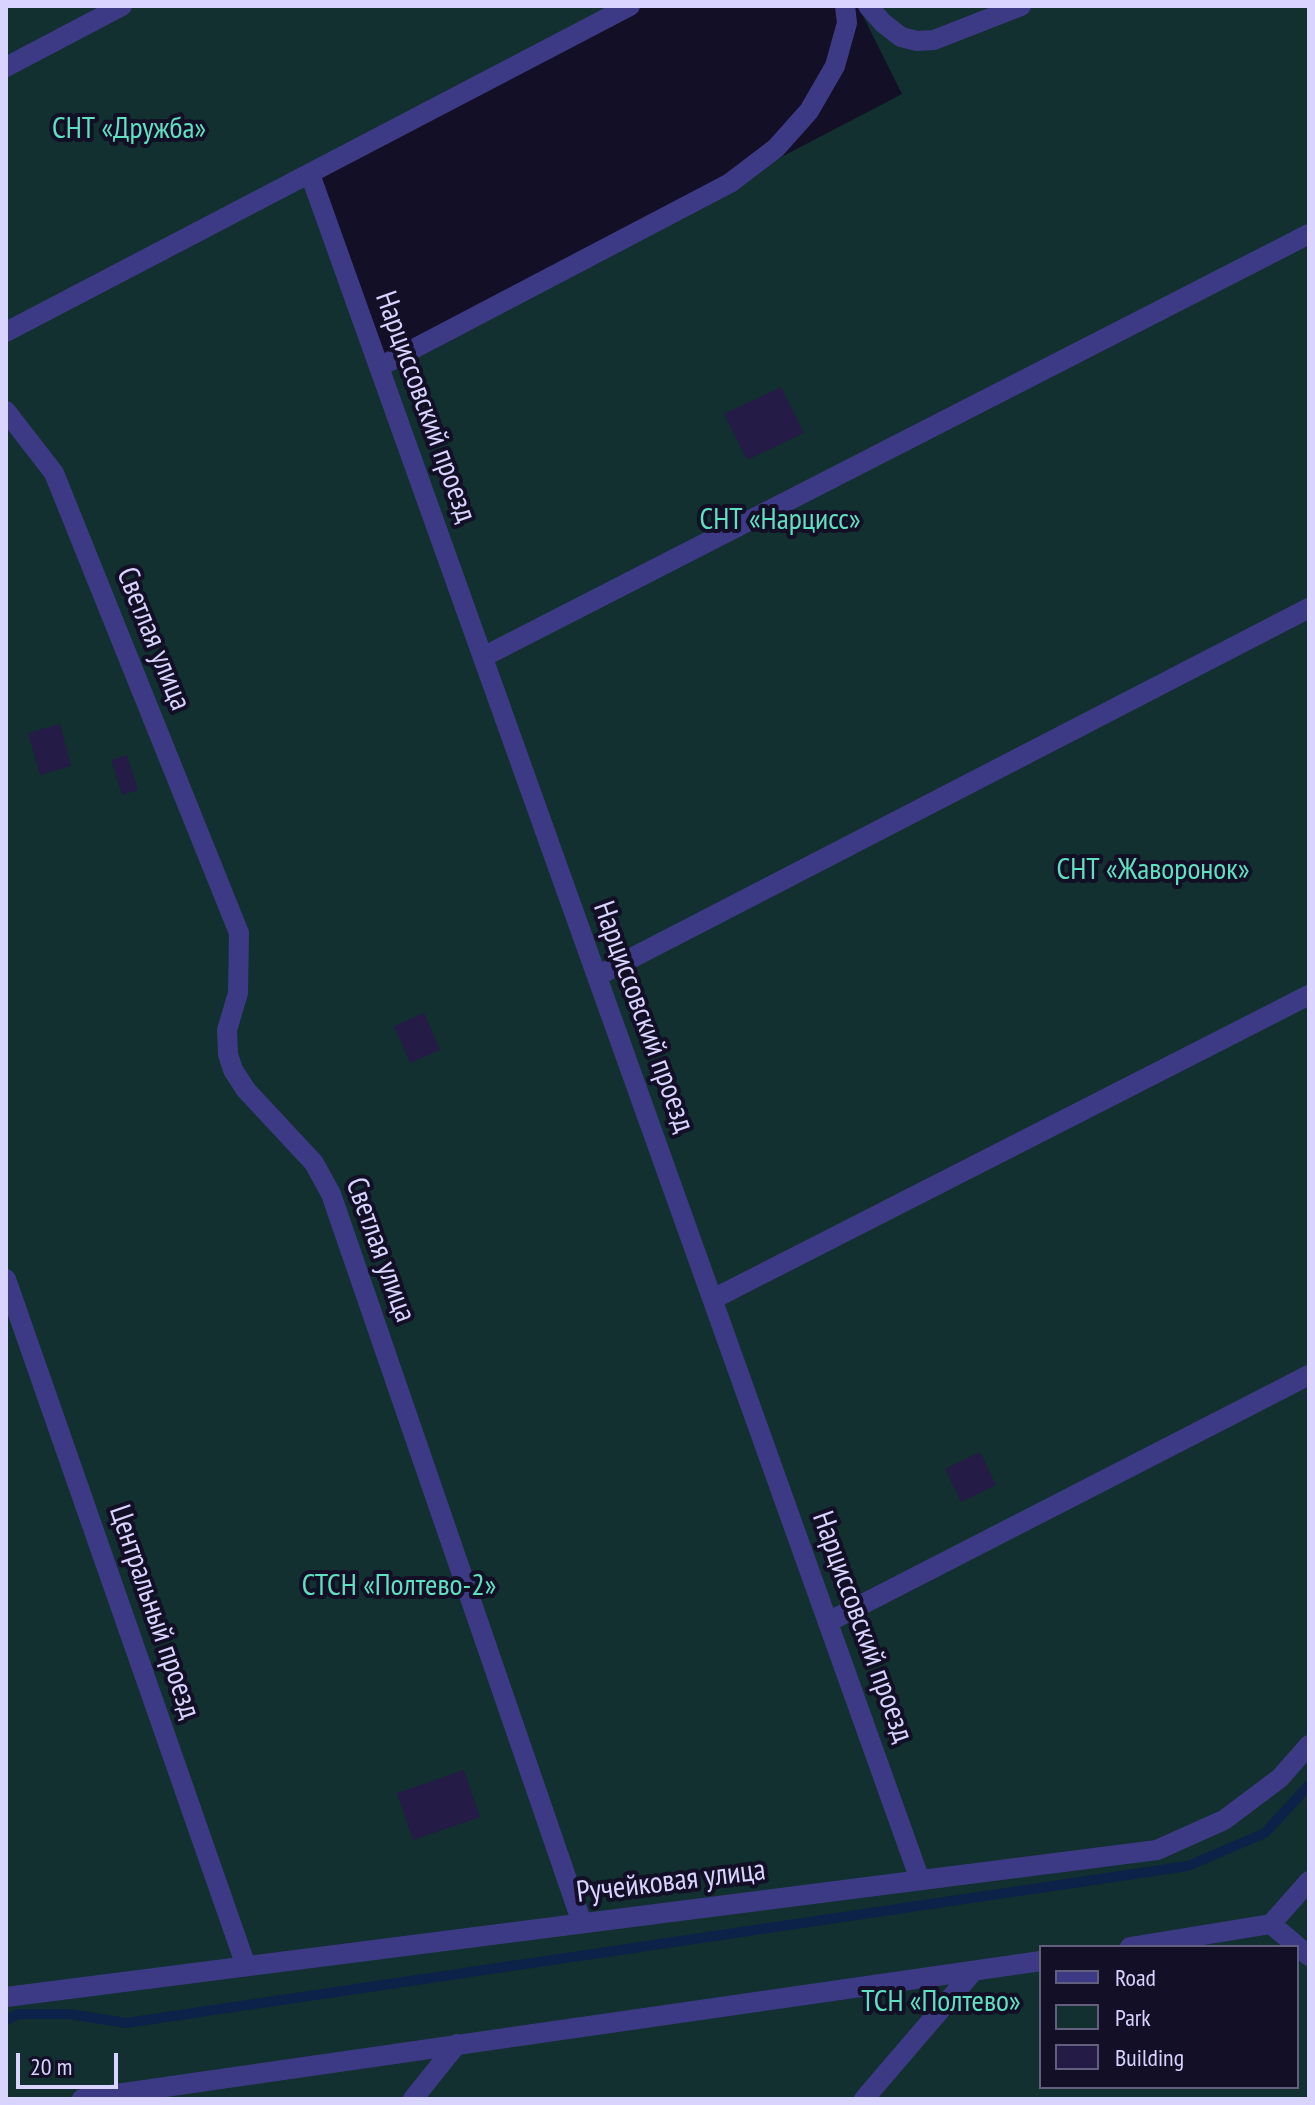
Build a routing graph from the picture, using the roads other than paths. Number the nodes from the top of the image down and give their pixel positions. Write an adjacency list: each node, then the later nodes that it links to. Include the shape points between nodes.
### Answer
1 (122, 6): 6 (street)
2 (630, 6): 7 (street)
3 (845, 6): 10 (street, via 847,23 835,66 809,111 776,148 730,183)
4 (868, 6): 5 (street, via 901,37 917,41 944,37)
5 (1021, 6)
6 (6, 67)
7 (310, 174): 9 (street); 10 (street, Нарциссовский проезд)
8 (1309, 234): 13 (street)
9 (6, 332)
10 (379, 367): 13 (street, Нарциссовский проезд)
11 (6, 411): 23 (street, Светлая улица, via 54,473 239,933 238,993 227,1030 233,1070 314,1163 331,1194)
12 (1309, 608): 14 (street)
13 (483, 657): 14 (street, Нарциссовский проезд)
14 (597, 976): 17 (street, Нарциссовский проезд)
15 (1309, 995): 17 (street)
16 (6, 1279): 28 (street, Центральный проезд)
17 (713, 1299): 19 (street, Нарциссовский проезд)
18 (1309, 1375): 19 (street)
19 (828, 1622): 21 (street, Нарциссовский проезд)
20 (1309, 1745): 21 (street, Ручейковая улица, via 1280,1778 1224,1820 1157,1850)
21 (920, 1880): 23 (street, Ручейковая улица)
22 (1309, 1881): 24 (street)
23 (582, 1923): 28 (street, Ручейковая улица)
24 (1271, 1924): 25 (street); 26 (street)
25 (1142, 1945)
26 (1296, 1945)
27 (1039, 1961): 29 (street)
28 (246, 1966): 30 (street, Ручейковая улица)
29 (972, 1973): 31 (street); 34 (street)
30 (6, 1997)
31 (457, 2044): 32 (street); 33 (street)
32 (82, 2099)
33 (413, 2099)
34 (864, 2099)

